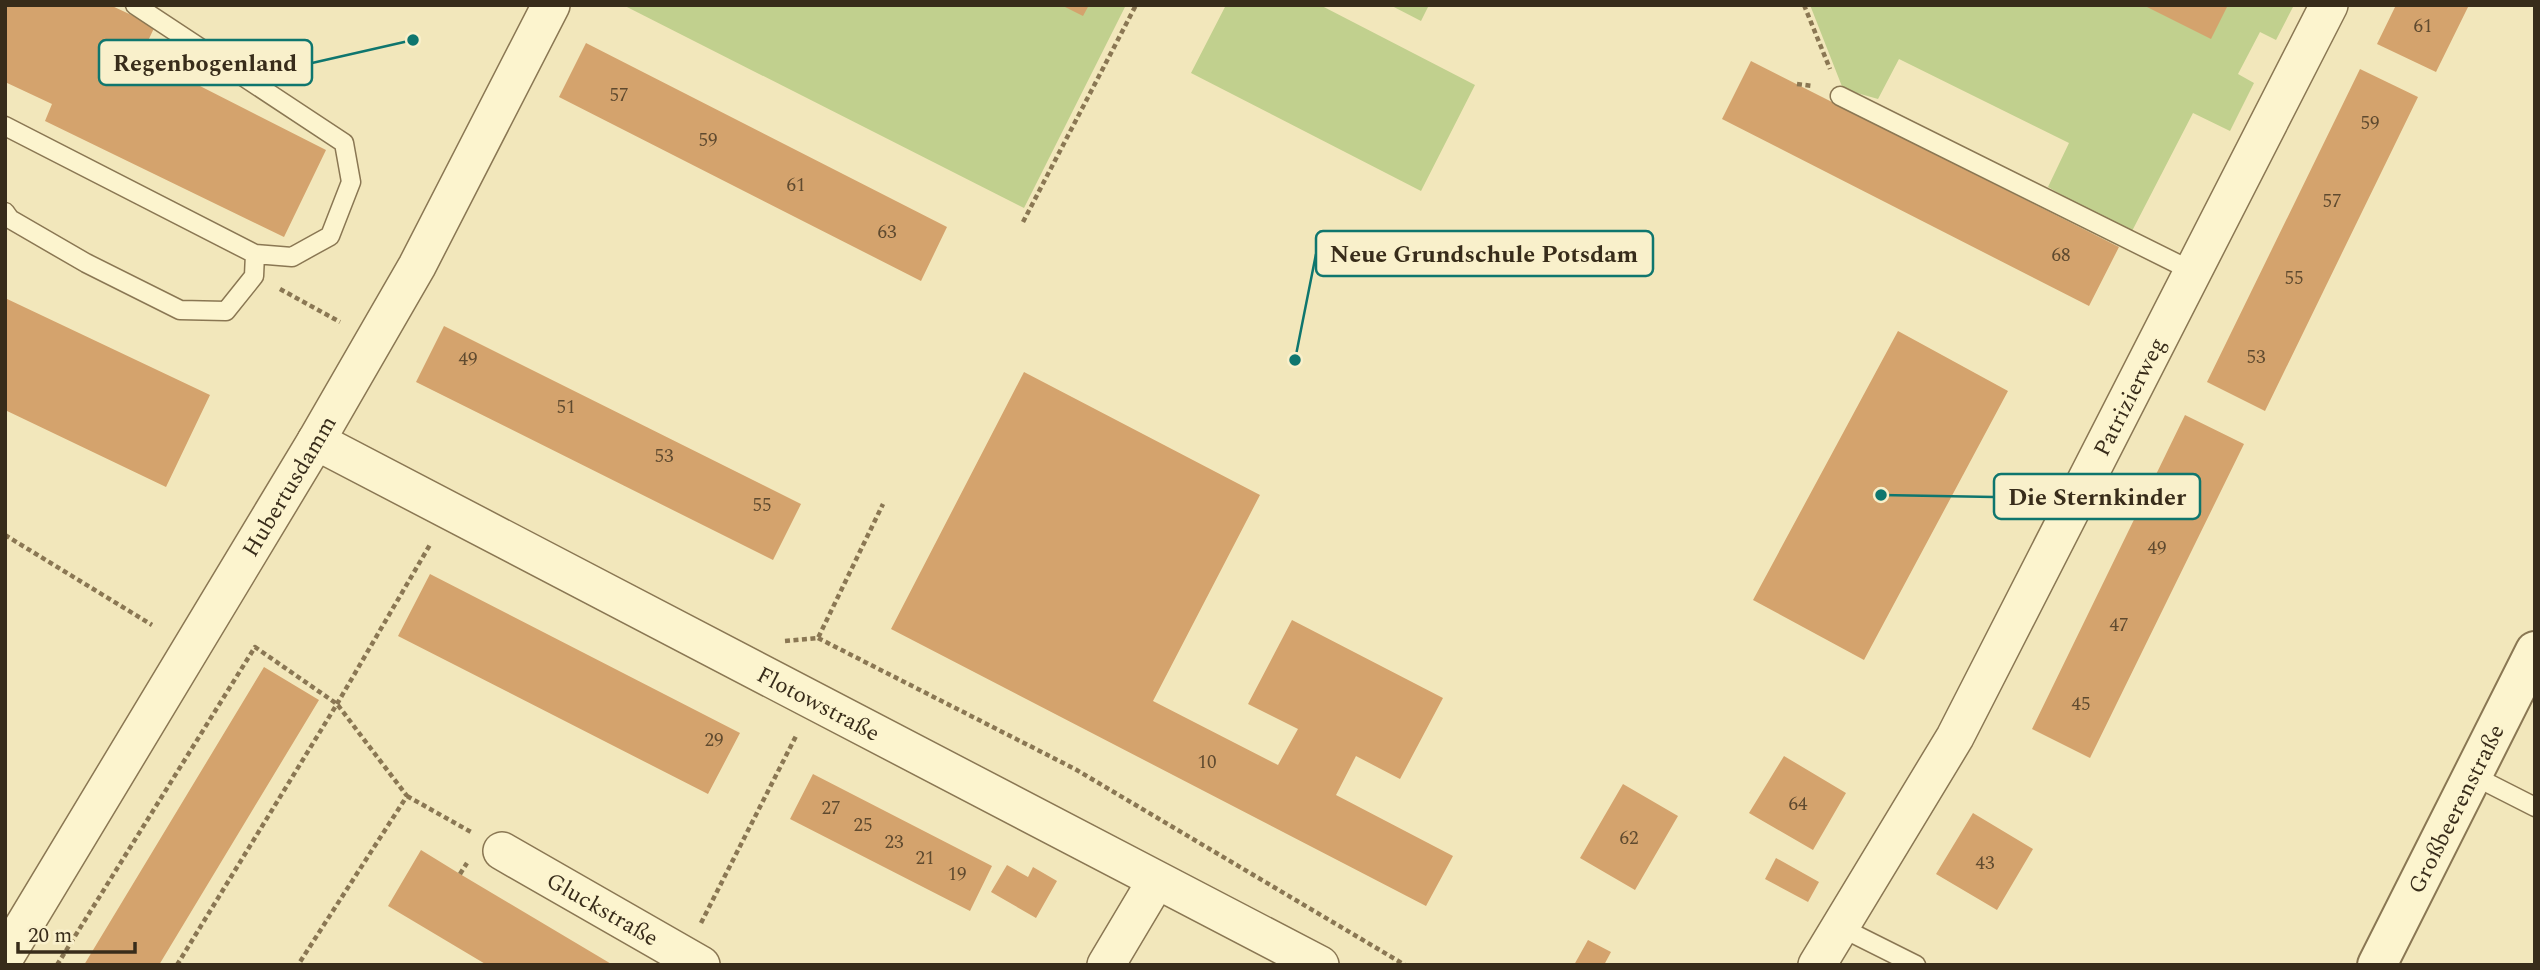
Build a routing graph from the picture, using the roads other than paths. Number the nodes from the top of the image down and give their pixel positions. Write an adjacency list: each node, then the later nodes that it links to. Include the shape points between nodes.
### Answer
1 (135, 5): 7 (lane, via 344,143 351,182 330,236 292,257)
2 (551, 5): 9 (street, Hubertusdamm, via 417,266)
3 (2327, 6): 8 (street, Patrizierweg)
4 (1840, 96): 8 (lane)
5 (5, 126): 7 (lane)
6 (5, 212): 7 (lane, via 86,263 180,310 226,311 254,276)
7 (255, 254)
8 (2192, 271): 15 (street, Patrizierweg, via 1955,737)
9 (316, 440): 14 (street, Flotowstraße); 16 (street, Hubertusdamm)
10 (2535, 651): 11 (street, Großbeerenstraße)
11 (2472, 775): 12 (lane); 22 (street, Großbeerenstraße)
12 (2535, 807)
13 (502, 850): 17 (street, Gluckstraße)
14 (1156, 881): 18 (street); 19 (street, Flotowstraße)
15 (1840, 927): 20 (street, Patrizierweg); 21 (lane)
16 (5, 957)
17 (693, 960)
18 (1107, 965)
19 (1320, 965)
20 (1817, 965)
21 (1916, 965)
22 (2377, 965)

